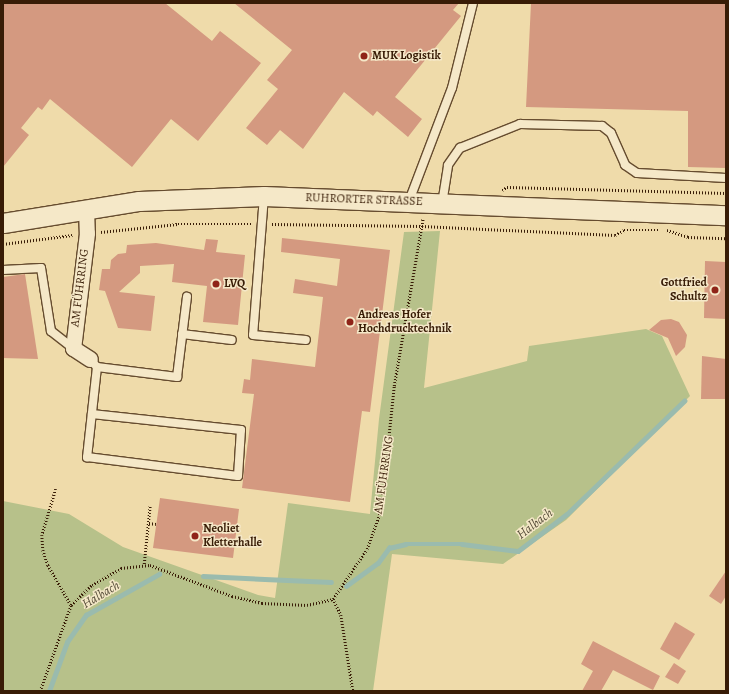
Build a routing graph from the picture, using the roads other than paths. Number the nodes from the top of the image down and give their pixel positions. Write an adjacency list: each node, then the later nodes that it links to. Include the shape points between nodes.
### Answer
1 (473, 3): 4 (lane)
2 (726, 178): 4 (lane, via 637,173 626,165 611,133 602,126 520,124 460,148)
3 (264, 196): 4 (street, RUHRORTER STRASSE); 5 (street, RUHRORTER STRASSE, via 139,201); 12 (lane, via 253,335)
4 (425, 203): 6 (street, RUHRORTER STRASSE)
5 (86, 209): 7 (street, RUHRORTER STRASSE); 13 (street, AM FÜHRRING, via 87,234)
6 (726, 215)
7 (3, 223)
8 (3, 270): 13 (lane, via 41,268 51,331)
9 (187, 297): 10 (lane)
10 (182, 334): 11 (lane); 14 (lane, via 177,377)
11 (232, 340)
12 (306, 340)
13 (73, 348): 14 (street)
14 (94, 363): 15 (lane)
15 (92, 414): 15 (lane, via 241,430 238,476 87,457)

